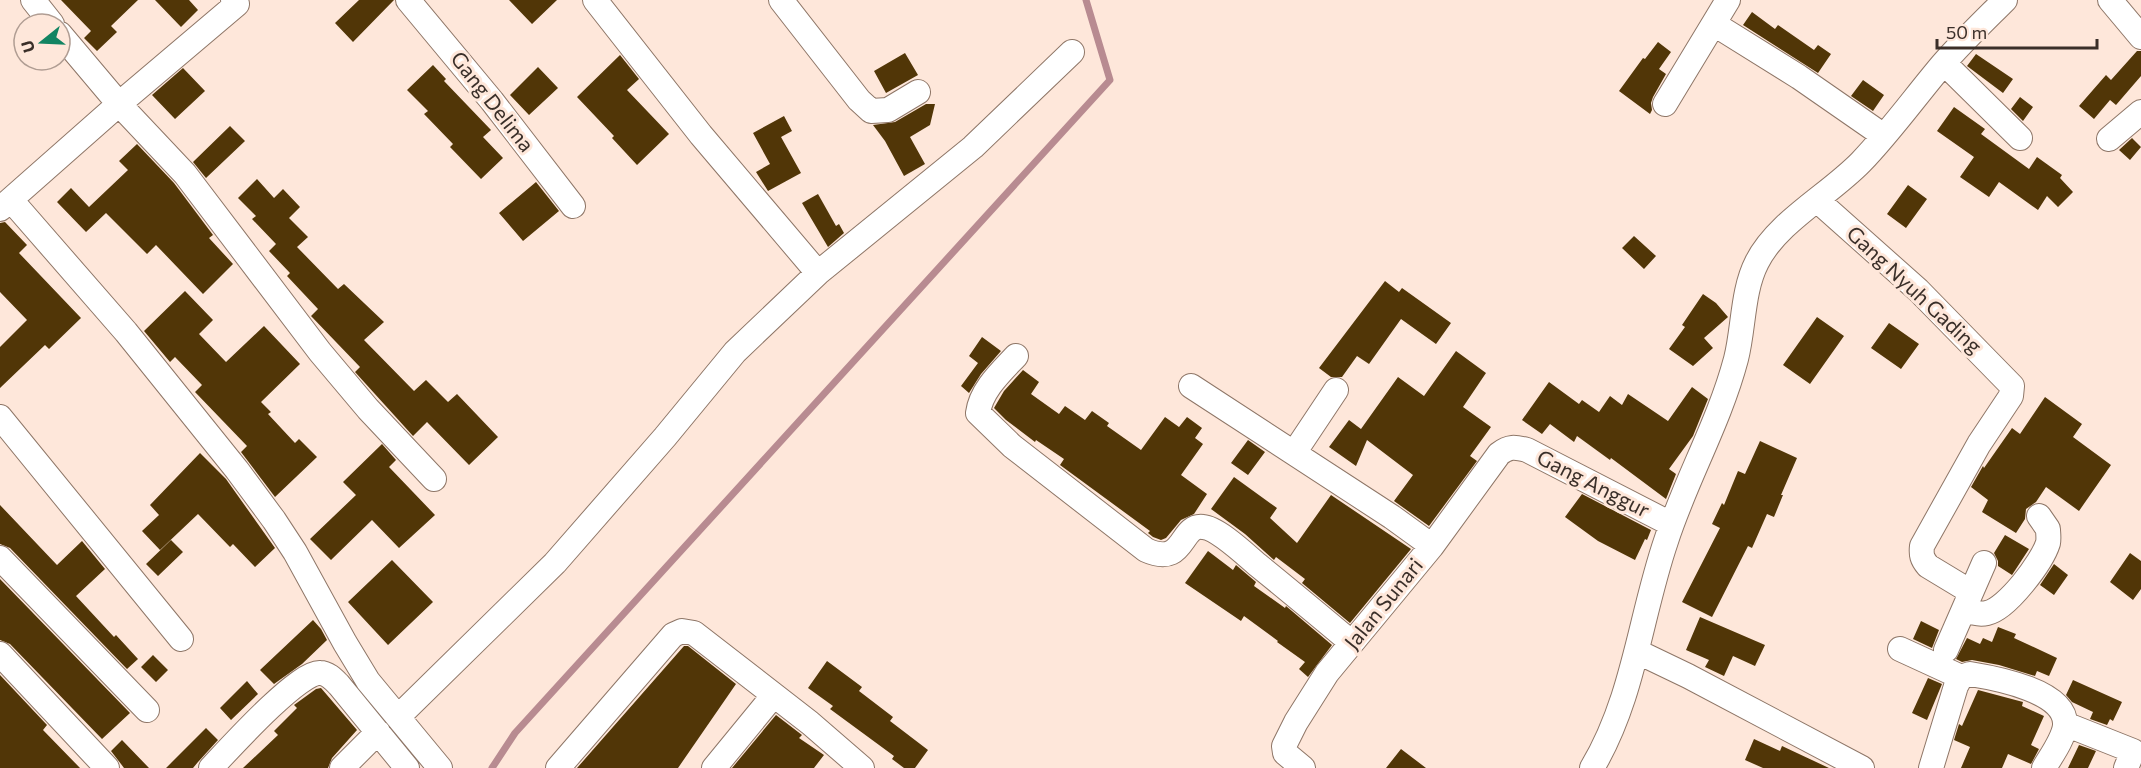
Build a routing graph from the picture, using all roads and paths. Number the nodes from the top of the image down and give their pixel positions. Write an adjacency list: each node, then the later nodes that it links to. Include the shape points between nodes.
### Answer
1 (33, 0): 9 (street)
2 (408, 0): 24 (street, Gang Delima)
3 (595, 0): 25 (street, via 701,135)
4 (781, 0): 15 (street, via 871,111 888,110)
5 (1728, 0): 10 (street)
6 (2005, 0): 14 (street)
7 (2110, 0): 11 (street)
8 (235, 2): 16 (street)
9 (42, 12)
10 (1714, 24): 17 (street); 19 (street)
11 (2141, 37)
12 (72, 48): 16 (street)
13 (1072, 51): 25 (street, via 973,147)
14 (1944, 63): 19 (street); 20 (street)
15 (918, 92)
16 (119, 104): 23 (street); 32 (street, via 185,174 361,401)
17 (1665, 104)
18 (2141, 112): 21 (street)
19 (1884, 135): 22 (street)
20 (2020, 138)
21 (2109, 139)
22 (1818, 201): 34 (street, via 1788,224 1756,263 1723,399); 38 (street, Gang Nyuh Gading, via 1918,290 2012,386 2011,396 1979,444 1922,546 1923,561)
23 (5, 205): 48 (street, via 126,332 274,520 368,681)
24 (573, 206)
25 (818, 273): 48 (street, via 735,352 555,563)
26 (1016, 356): 40 (street, via 992,383 978,412 1012,446 1146,550 1166,555 1194,528 1210,529)
27 (1191, 386): 31 (street)
28 (1336, 390): 31 (street)
29 (0, 417): 39 (street)
30 (1514, 447): 34 (street, Gang Anggur, via 1543,457); 35 (street, Jalan Sunari, via 1499,454)
31 (1294, 453): 35 (street)
32 (434, 479)
33 (2039, 516): 38 (street, via 2048,529 2047,545 2016,592 1986,614 1975,614)
34 (1671, 524): 43 (street, via 1655,574)
35 (1431, 546): 40 (street, Jalan Sunari)
36 (0, 558): 47 (street)
37 (1984, 563): 38 (street)
38 (1967, 600): 42 (street)
39 (181, 639)
40 (1352, 643): 59 (street, Jalan Sunari, via 1327,673 1284,742 1285,753)
41 (1900, 649): 45 (street)
42 (1946, 650)
43 (1638, 652): 60 (street, via 1606,744); 61 (street)
44 (0, 654): 51 (street)
45 (1961, 676): 49 (street, via 1982,676 2039,693 2055,702); 62 (street)
46 (773, 696): 56 (street, via 694,633 678,632); 57 (street); 58 (street)
47 (147, 710)
48 (398, 717): 55 (street)
49 (2065, 724): 63 (street); 64 (street, via 2133,751)
50 (378, 732): 52 (street, via 339,685 320,672 283,695); 53 (street); 54 (street)
51 (107, 768)
52 (211, 768)
53 (342, 768)
54 (407, 768)
55 (440, 768)
56 (558, 768)
57 (714, 768)
58 (862, 768)
59 (1303, 768)
60 (1592, 768)
61 (1862, 768)
62 (1931, 768)
63 (2044, 768)
64 (2126, 768)

